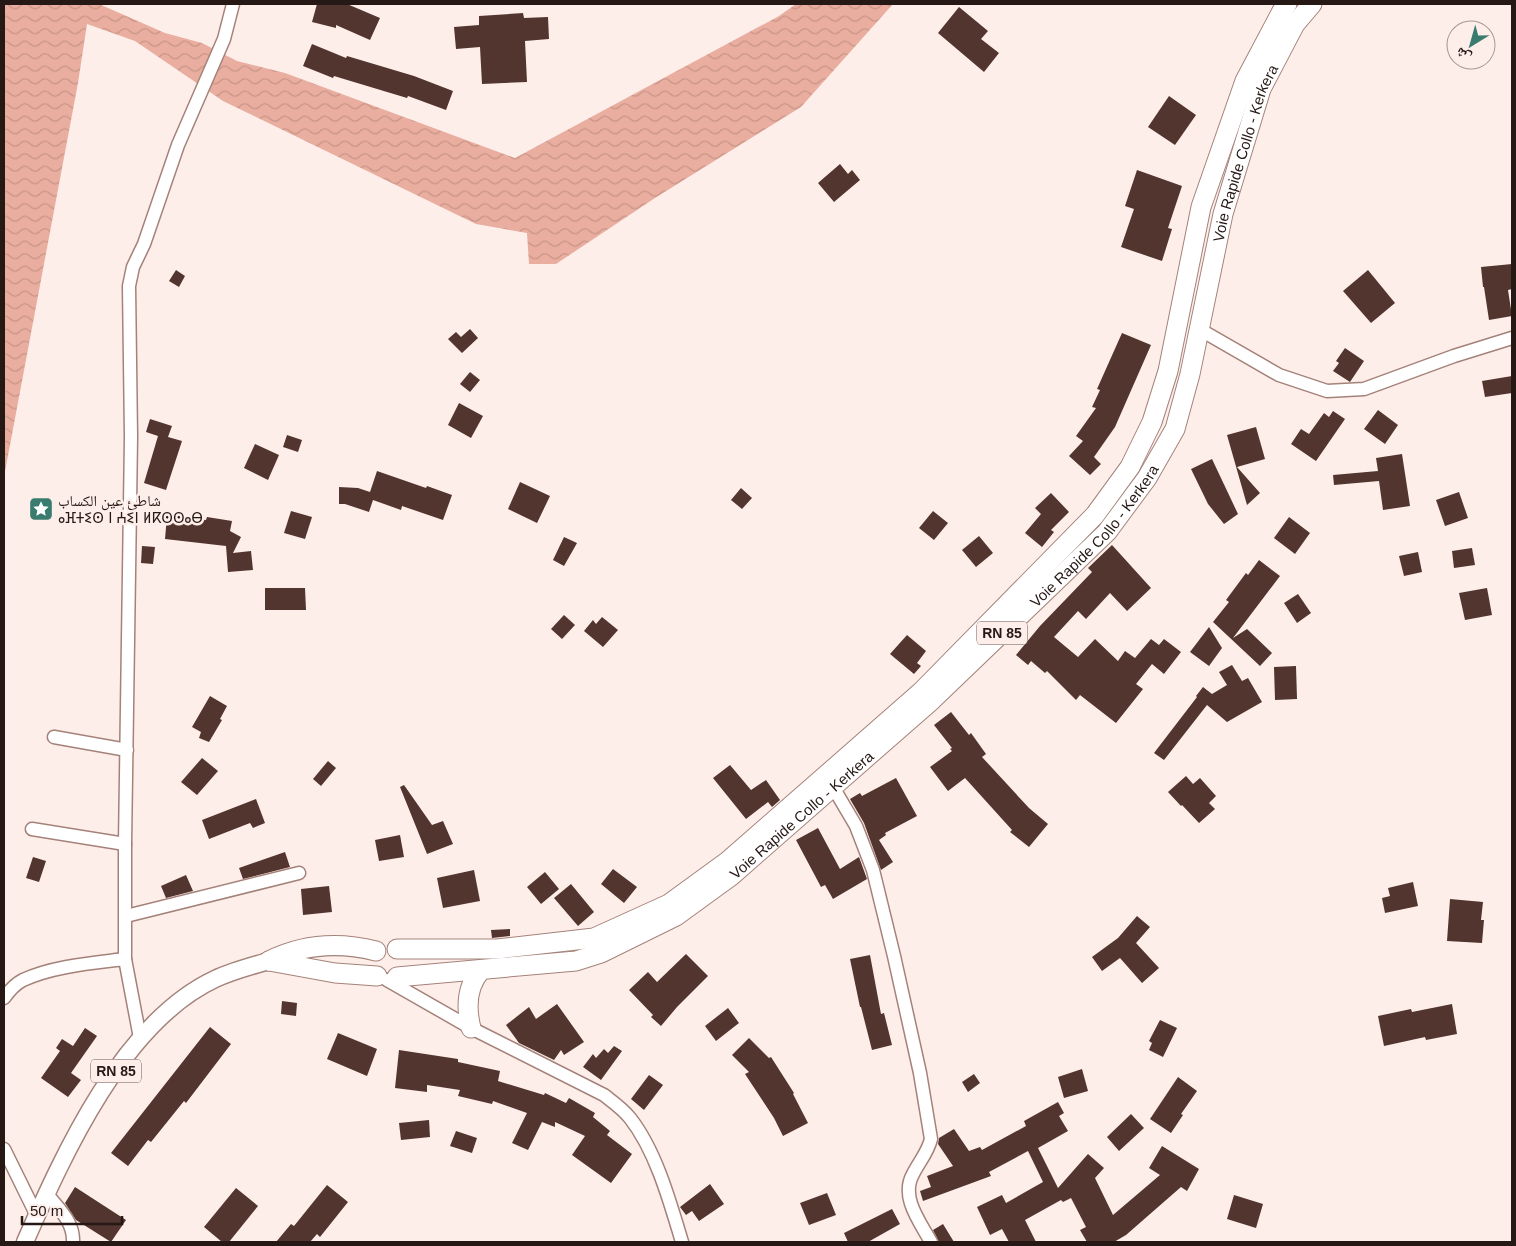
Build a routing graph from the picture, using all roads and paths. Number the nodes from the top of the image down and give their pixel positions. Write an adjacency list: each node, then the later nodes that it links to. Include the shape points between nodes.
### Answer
1 (233, 4): 7 (street, via 224,40 178,145 144,244 132,267 129,286)
2 (1288, 4): 13 (highway, Voie Rapide Collo - Kerkera / RN 85, via 1245,82 1202,207 1168,371 1152,422 1130,467 1095,515 921,692 728,861 669,904 594,938 496,949)
3 (1312, 4): 4 (highway, Voie Rapide Collo - Kerkera / RN 85, via 1295,24 1261,89 1223,214)
4 (1199, 329): 5 (street, via 1279,375 1327,391 1364,389); 8 (highway, Voie Rapide Collo - Kerkera / RN 85, via 1175,429 1148,478 1107,532 932,700)
5 (1512, 338)
6 (54, 737): 7 (street)
7 (127, 750): 10 (street)
8 (833, 787): 17 (highway, Voie Rapide Collo - Kerkera / RN 85, via 731,876 676,916 601,953 576,961); 28 (street, via 856,826 873,870 920,1073 931,1139 912,1175 909,1194 914,1211)
9 (32, 829): 10 (street)
10 (124, 844): 12 (street)
11 (300, 873): 12 (street)
12 (126, 916): 15 (street)
13 (397, 949): 14 (highway, via 386,947); 18 (highway, via 404,957 404,968)
14 (376, 951): 16 (highway, RN 85, via 334,945 300,949); 18 (highway, via 371,966)
15 (125, 959): 19 (street, via 50,971 22,980); 21 (street)
16 (269, 961): 18 (highway, Voie Rapide Collo - Kerkera / RN 85); 21 (main road, RN 85, via 201,987 173,1007)
17 (481, 970): 18 (highway, Voie Rapide Collo - Kerkera / RN 85); 20 (highway, via 468,998)
18 (387, 978): 20 (street)
19 (4, 998)
20 (470, 1028): 27 (street, via 604,1094 629,1116 640,1131 666,1189)
21 (140, 1038): 23 (main road, RN 85, via 98,1097)
22 (4, 1149): 24 (street)
23 (47, 1194): 24 (main road, RN 85); 26 (street, via 71,1224)
24 (37, 1216): 25 (main road, RN 85)
25 (25, 1242)
26 (73, 1242)
27 (682, 1242)
28 (931, 1242)

